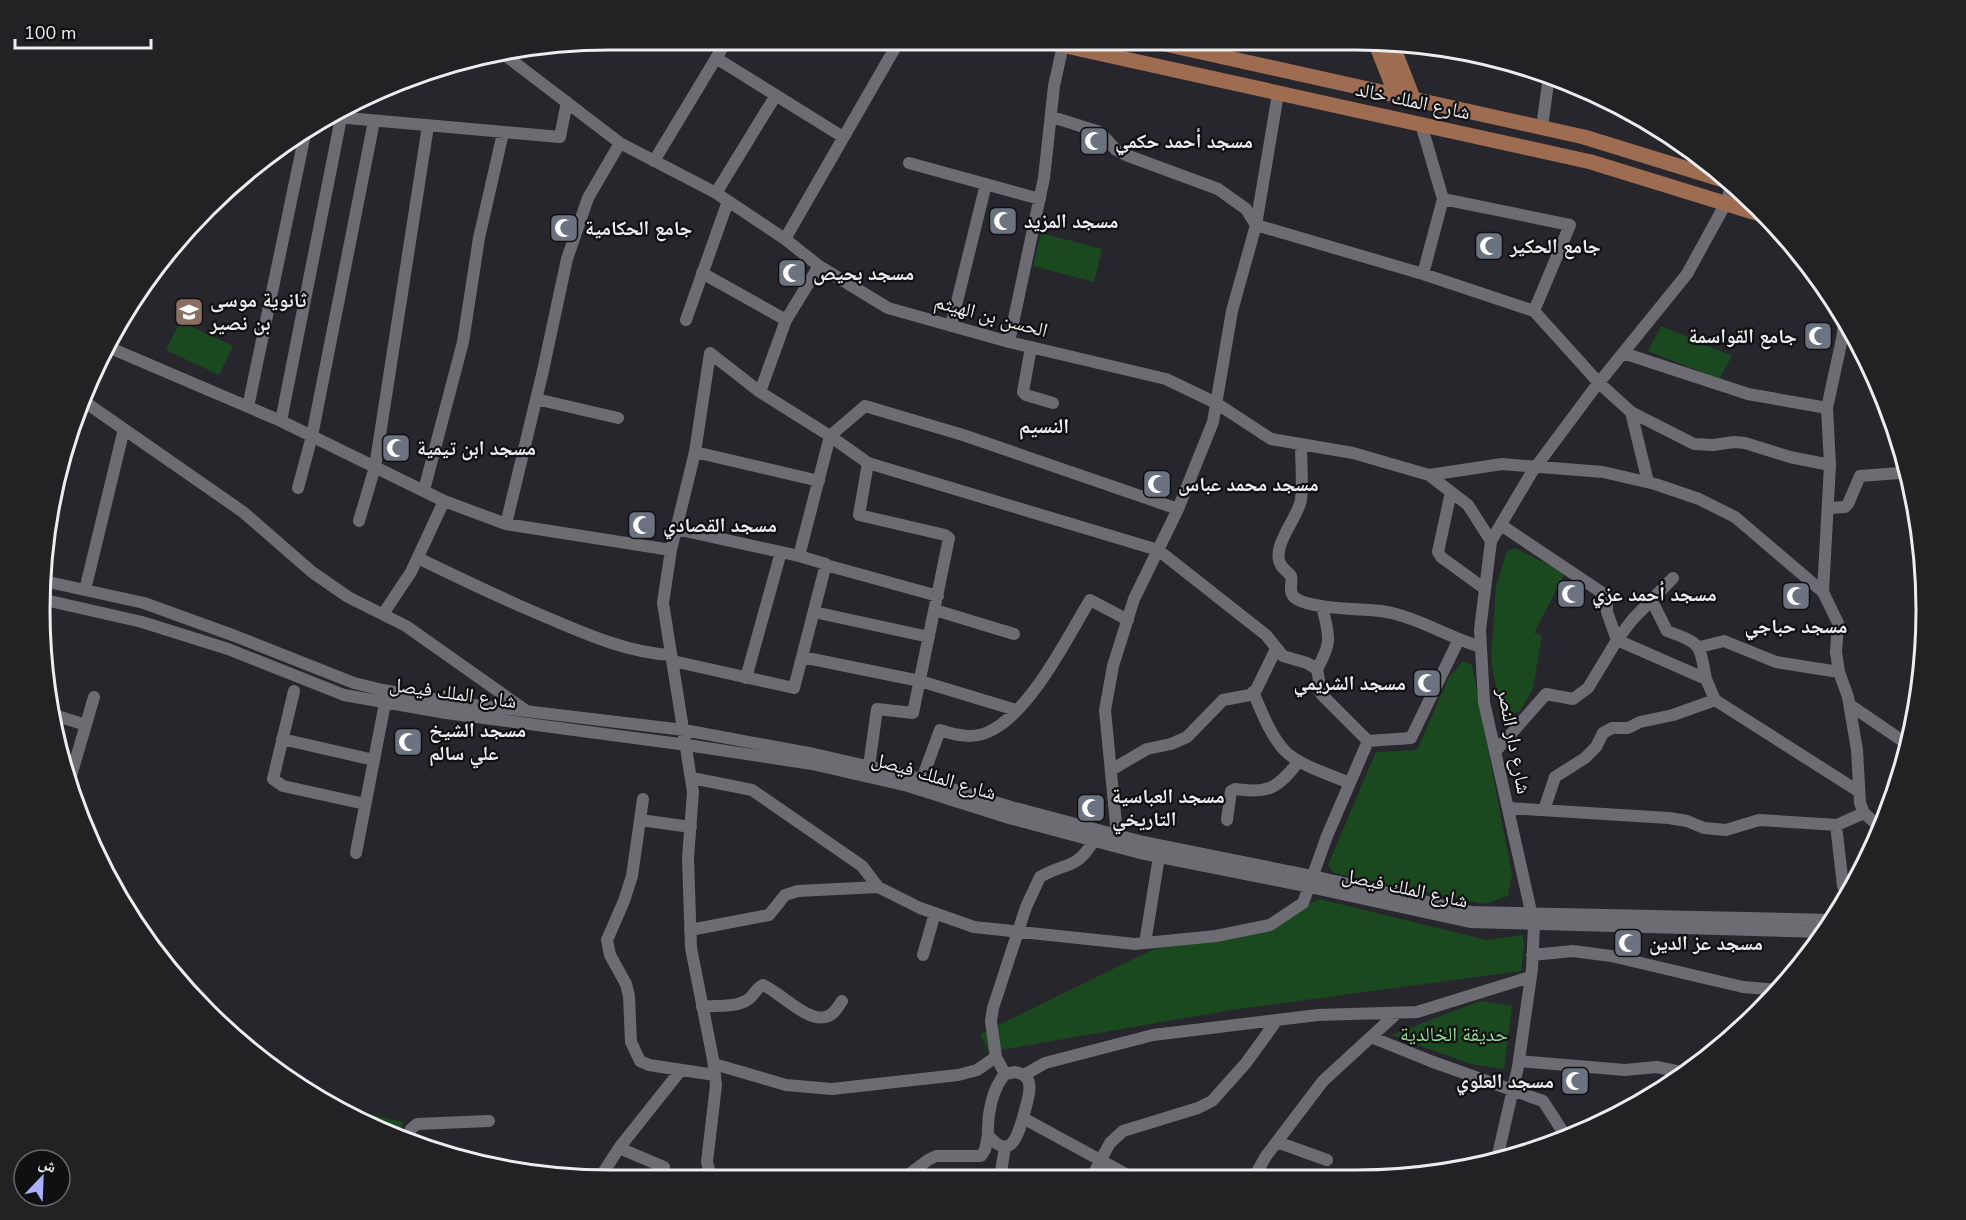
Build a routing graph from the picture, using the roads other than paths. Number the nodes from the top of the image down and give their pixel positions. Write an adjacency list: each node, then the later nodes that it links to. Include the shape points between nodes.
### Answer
1 (721, 50): 8 (street)
2 (894, 50): 24 (street)
3 (1056, 50): 16 (street)
4 (1086, 50): 11 (main road, شارع الملك خالد)
5 (1222, 50): 13 (main road, شارع الملك خالد)
6 (1379, 51): 13 (main road)
7 (1395, 51): 14 (main road)
8 (716, 58): 12 (street); 27 (street)
9 (509, 59): 15 (street, الحسن بن الهيثم)
10 (1548, 84): 22 (street)
11 (1278, 94): 20 (main road, شارع الملك خالد); 38 (street)
12 (776, 95): 24 (street); 32 (street)
13 (1396, 95): 14 (main road, شارع الملك خالد)
14 (1413, 99): 22 (main road, شارع الملك خالد)
15 (567, 102): 23 (street, via 560,137); 26 (street, الحسن بن الهيثم)
16 (1052, 117): 33 (street); 38 (street, via 1100,132 1126,155 1218,189 1246,209)
17 (342, 118): 19 (street)
18 (339, 120): 62 (street)
19 (374, 121): 21 (street); 64 (street)
20 (1421, 124): 34 (street); 36 (main road, شارع الملك خالد, via 1592,162)
21 (428, 126): 23 (street); 70 (street)
22 (1542, 127): 29 (main road, شارع الملك خالد)
23 (503, 133): 77 (street, via 479,238 463,342)
24 (843, 137): 39 (street)
25 (305, 141): 58 (street)
26 (620, 143): 27 (street, الحسن بن الهيثم); 54 (street, via 588,198 567,259)
27 (654, 161): 32 (street, الحسن بن الهيثم)
28 (909, 163): 30 (street)
29 (1711, 177)
30 (986, 184): 33 (street); 46 (street)
31 (1729, 192): 36 (street, شارع دار النصر)
32 (716, 193): 35 (street, الحسن بن الهيثم)
33 (1040, 199): 48 (street)
34 (1443, 199): 42 (street); 43 (street, via 1570,225)
35 (728, 201): 39 (street, الحسن بن الهيثم); 41 (street)
36 (1726, 203): 37 (main road, شارع الملك خالد); 51 (street, شارع دار النصر, via 1687,274)
37 (1748, 210)
38 (1256, 225): 42 (street); 55 (street, via 1232,311)
39 (785, 239): 40 (street, الحسن بن الهيثم)
40 (819, 266): 45 (street); 46 (street, الحسن بن الهيثم, via 888,308)
41 (702, 273): 44 (street); 45 (street)
42 (1423, 274): 43 (street)
43 (1534, 311): 52 (street)
44 (686, 320)
45 (786, 320): 53 (street)
46 (951, 326): 48 (street, الحسن بن الهيثم)
47 (1843, 334): 59 (street)
48 (1009, 342): 49 (street, الحسن بن الهيثم)
49 (1031, 347): 55 (street, الحسن بن الهيثم, via 1166,379); 56 (street, via 1023,392)
50 (114, 350): 58 (street)
51 (1623, 352): 52 (street, شارع دار النصر); 59 (street, via 1748,394)
52 (1599, 383): 60 (street); 71 (street, شارع دار النصر)
53 (760, 392): 65 (street); 67 (street, via 710,353)
54 (536, 399): 61 (street); 83 (street)
55 (1216, 403): 66 (street, الحسن بن الهيثم, via 1271,439); 81 (street, via 1213,422)
56 (1053, 404)
57 (89, 405): 63 (street)
58 (248, 407): 62 (street)
59 (1827, 408): 69 (street)
60 (1631, 412): 69 (street, via 1694,444 1745,443); 75 (street)
61 (618, 418)
62 (281, 421): 64 (street)
63 (124, 429): 96 (street); 104 (street, via 243,512 312,572 348,597)
64 (312, 436): 70 (street); 76 (street)
65 (830, 436): 68 (street); 74 (street); 81 (street, via 865,406 963,435)
66 (1301, 444): 73 (street, الحسن بن الهيثم, via 1353,453); 101 (street, via 1301,501 1281,542 1281,565 1291,576 1290,591 1295,598)
67 (694, 452): 74 (street); 85 (street)
68 (868, 463): 87 (street); 98 (street, via 859,515 949,538)
69 (1830, 465): 80 (street)
70 (375, 466): 77 (street); 82 (street)
71 (1537, 466): 73 (street, via 1502,464); 75 (street, via 1603,472); 84 (street, شارع دار النصر)
72 (1899, 473): 80 (street, via 1860,476 1845,507)
73 (1428, 475): 78 (street, الحسن بن الهيثم)
74 (819, 481): 90 (street)
75 (1648, 482): 97 (street, via 1699,499 1735,517)
76 (298, 488)
77 (424, 490): 79 (street)
78 (1451, 492): 86 (street, الحسن بن الهيثم, via 1468,505); 95 (street, via 1438,552)
79 (444, 501): 83 (street); 91 (street)
80 (1828, 508): 97 (street)
81 (1178, 509): 87 (street)
82 (359, 521)
83 (506, 524): 88 (street)
84 (1501, 525): 86 (street, شارع دار النصر); 108 (street, via 1607,596 1607,612)
85 (676, 529): 88 (street); 89 (street)
86 (1491, 542): 95 (street, شارع دار النصر)
87 (1158, 549): 105 (street); 112 (street, via 1266,635)
88 (671, 550): 114 (street, via 663,603)
89 (781, 552): 90 (street); 117 (street)
90 (800, 556): 92 (street)
91 (418, 558): 104 (street); 114 (street, via 597,638)
92 (826, 565): 98 (street); 103 (street)
93 (1673, 578): 100 (street)
94 (51, 582): 96 (street, شارع الملك فيصل)
95 (1485, 589): 110 (street, شارع دار النصر)
96 (85, 590): 127 (street, شارع الملك فيصل, via 144,603 354,683 448,702)
97 (1823, 592): 116 (street, via 1838,623)
98 (938, 596): 102 (street)
99 (50, 601): 124 (street, شارع الملك فيصل, via 142,622 344,695)
100 (1652, 601): 108 (street); 111 (street, via 1667,631)
101 (1322, 606): 109 (street, via 1409,618); 115 (street, via 1329,646)
102 (935, 610): 106 (street); 107 (street)
103 (814, 612): 107 (street); 113 (street)
104 (383, 614): 127 (street)
105 (1128, 620): 126 (street, via 1090,600 1046,674); 140 (street, via 1113,666 1105,710)
106 (1014, 634)
107 (929, 637): 119 (street)
108 (1617, 639): 118 (street); 135 (street, via 1588,688 1573,699 1546,694)
109 (1458, 641): 110 (street); 133 (street, via 1411,738)
110 (1481, 647): 135 (street, شارع دار النصر, via 1484,702)
111 (1700, 647): 116 (street, via 1724,641 1776,662); 118 (street)
112 (1276, 649): 115 (street); 121 (street)
113 (802, 657): 117 (street, via 794,688); 119 (street)
114 (672, 658): 117 (street); 130 (street)
115 (1317, 669): 133 (street, via 1317,687 1322,695)
116 (1839, 672): 125 (street)
117 (746, 678)
118 (1706, 679): 123 (street)
119 (920, 681): 126 (street); 138 (street, via 913,713 877,709)
120 (294, 691): 131 (street)
121 (1253, 692): 137 (street, via 1272,733 1285,751); 140 (street, via 1223,700 1187,737 1147,749)
122 (94, 697): 129 (street)
123 (1715, 700): 144 (street); 148 (street, via 1603,733 1585,758 1555,777)
124 (386, 703): 134 (street, شارع الملك فيصل); 136 (street)
125 (1850, 705): 132 (street); 144 (street)
126 (1016, 710): 142 (street, via 994,729 979,735 955,735 940,730)
127 (526, 711): 130 (street, شارع الملك فيصل)
128 (60, 717): 129 (street)
129 (86, 725): 139 (street)
130 (684, 730): 134 (street); 138 (street, شارع الملك فيصل)
131 (282, 739): 136 (street); 146 (street, via 273,774 277,783)
132 (1901, 740)
133 (1368, 741): 143 (street)
134 (687, 744): 141 (street); 156 (street, شارع الملك فيصل, via 812,764 908,786)
135 (1495, 752): 147 (street, شارع دار النصر)
136 (374, 760): 146 (street)
137 (1299, 761): 143 (street); 151 (street, via 1272,789 1231,791)
138 (869, 766): 142 (street, شارع الملك فيصل)
139 (73, 769)
140 (1111, 770): 155 (street)
141 (692, 778): 154 (street); 160 (street, via 752,790 862,866)
142 (922, 779): 155 (street, شارع الملك فيصل)
143 (1350, 783): 159 (street)
144 (1858, 791): 149 (street)
145 (644, 799): 150 (street)
146 (365, 804): 157 (street)
147 (1508, 808): 148 (street); 163 (street, شارع دار النصر)
148 (1544, 810): 153 (street, via 1669,818 1726,830 1759,820)
149 (1864, 813): 152 (street); 153 (street)
150 (640, 820): 154 (street); 180 (street, via 632,876 607,940 629,996 629,1030 635,1053 649,1065)
151 (1227, 820)
152 (1875, 822)
153 (1836, 825): 161 (street)
154 (690, 828): 165 (street)
155 (1117, 835): 159 (street, شارع الملك فيصل)
156 (1094, 840): 158 (street, شارع الملك فيصل); 167 (street, via 1085,856 1040,877)
157 (356, 853)
158 (1159, 856): 159 (street, شارع الملك فيصل); 168 (street)
159 (1311, 881): 163 (street, شارع الملك فيصل, via 1470,922); 168 (street, via 1303,903 1269,925 1216,936)
160 (878, 886): 162 (street); 165 (street, via 798,891 784,895 769,915)
161 (1843, 886)
162 (935, 913): 167 (street, via 974,927); 169 (street)
163 (1533, 920): 164 (street); 166 (street, شارع الملك فيصل); 170 (street, شارع دار النصر)
164 (1823, 920)
165 (690, 930): 174 (street)
166 (1815, 932)
167 (1019, 933): 168 (street); 178 (street, via 993,1008)
168 (1145, 943)
169 (923, 955)
170 (1532, 955): 171 (street, شارع دار النصر); 172 (street, via 1573,951 1611,956 1743,987)
171 (1530, 977): 175 (street, via 1417,1012); 179 (street, شارع دار النصر)
172 (1768, 989)
173 (842, 1000): 174 (street, via 824,1018 801,1010 763,985 743,1002)
174 (702, 1007): 181 (street)
175 (1397, 1013): 176 (street); 177 (street)
176 (1277, 1020): 184 (street, via 1153,1035 1045,1063); 195 (street, via 1212,1101 1123,1131)
177 (1371, 1037): 185 (street); 191 (street, via 1323,1081)
178 (996, 1057): 181 (street, via 977,1070 958,1075 832,1089); 183 (street)
179 (1519, 1061): 182 (street); 185 (street, شارع دار النصر)
180 (681, 1070): 181 (street); 193 (street)
181 (714, 1070): 199 (street)
182 (1674, 1071)
183 (1005, 1074): 184 (street); 190 (street, via 995,1089)
184 (1024, 1075): 186 (street, via 1029,1081 1029,1092)
185 (1513, 1091): 188 (street, via 1543,1101); 194 (street, شارع دار النصر)
186 (1023, 1118): 192 (street, via 1017,1138); 195 (street)
187 (489, 1121): 189 (street, via 417,1124)
188 (1562, 1131)
189 (410, 1133)
190 (988, 1135): 192 (street); 200 (street, via 981,1156 936,1156)
191 (1277, 1142): 196 (street); 204 (street)
192 (1005, 1147): 201 (street)
193 (619, 1148): 197 (street); 198 (street)
194 (1499, 1152)
195 (1100, 1160): 202 (street); 203 (street)
196 (1327, 1160)
197 (664, 1167)
198 (605, 1170)
199 (709, 1170)
200 (915, 1170)
201 (1001, 1170)
202 (1095, 1170)
203 (1118, 1170)
204 (1259, 1170)

